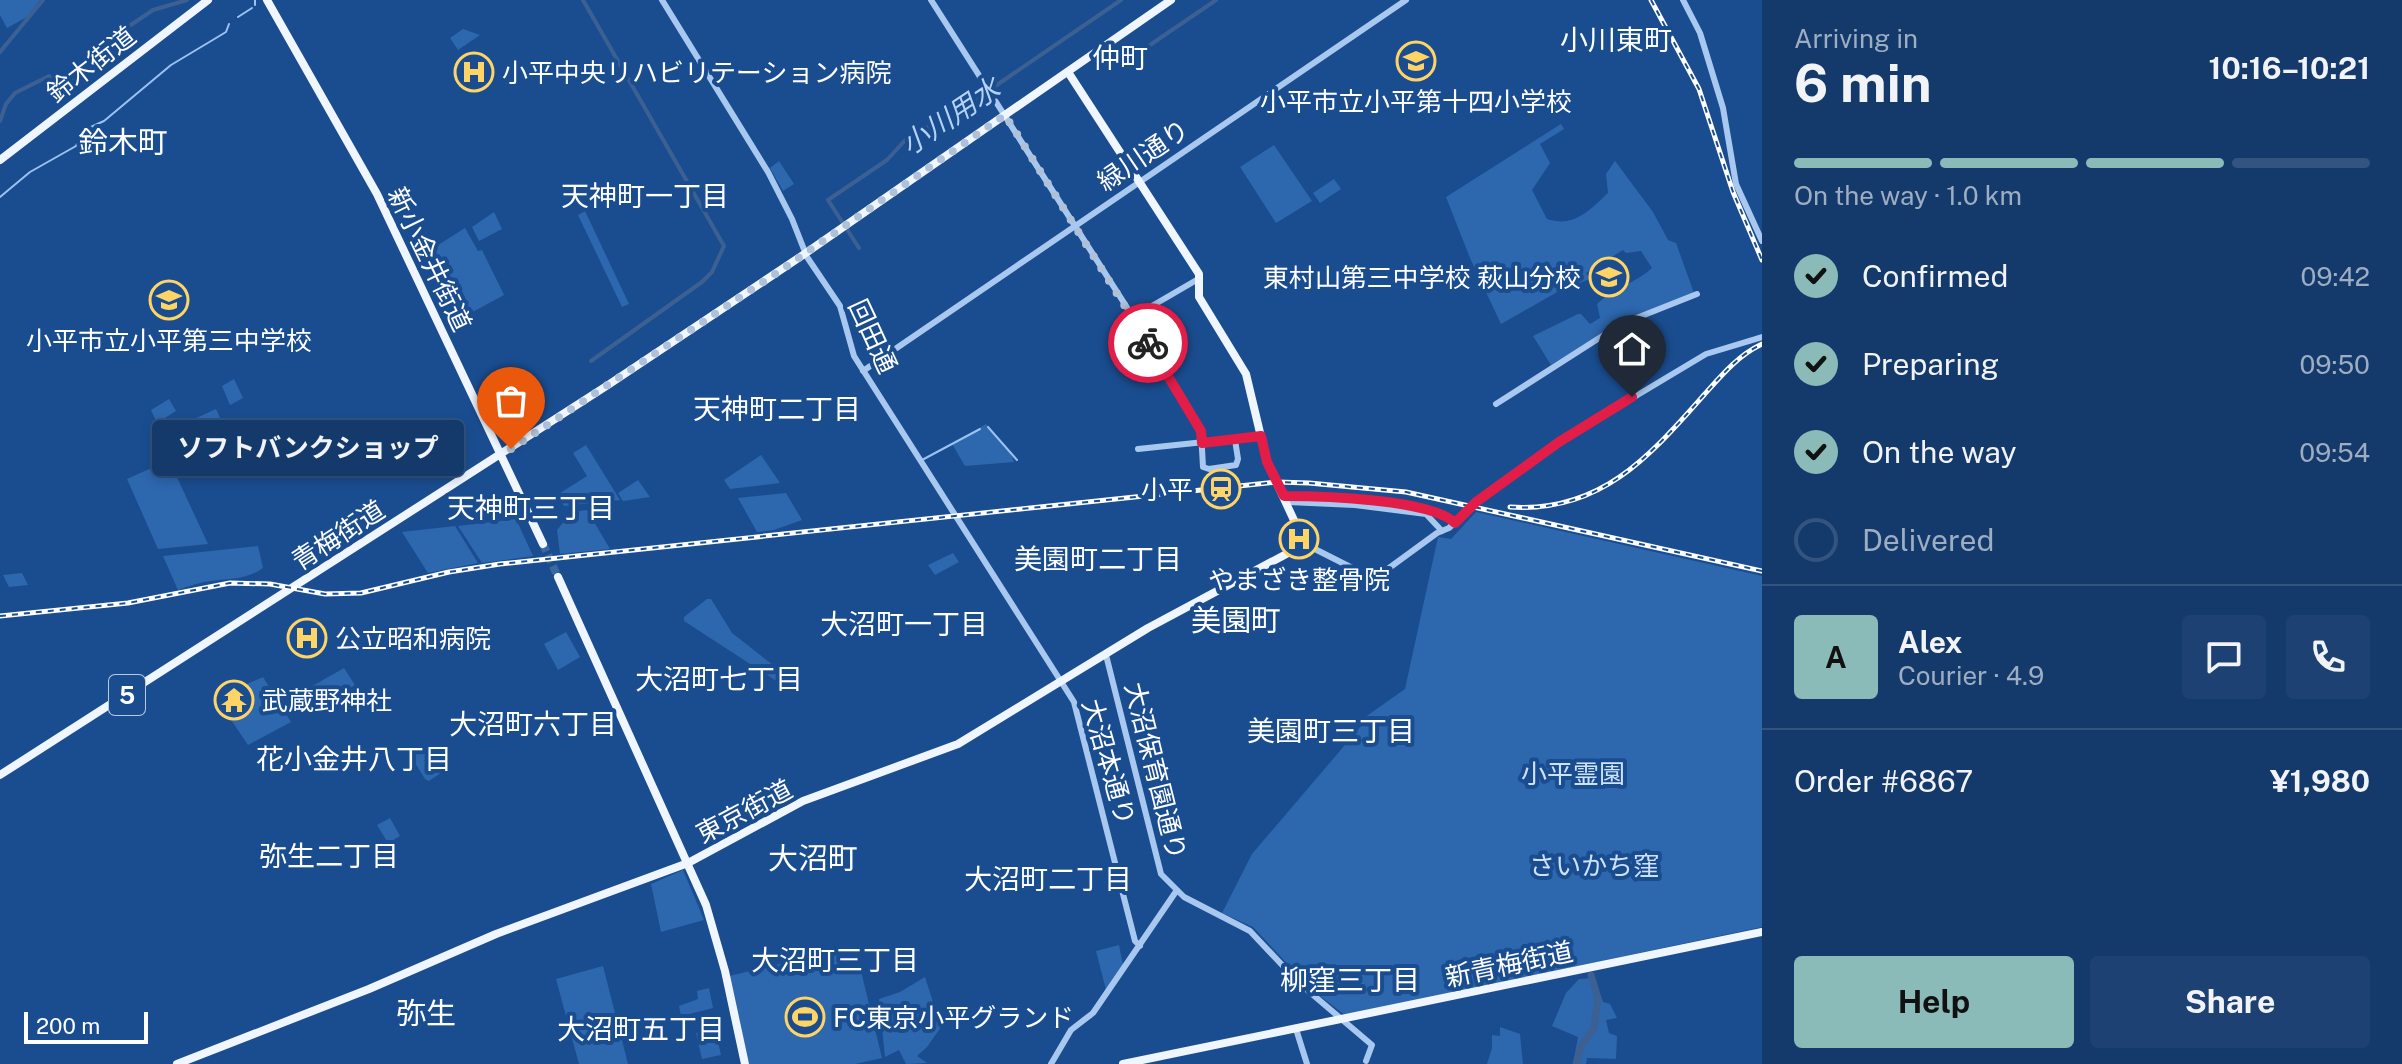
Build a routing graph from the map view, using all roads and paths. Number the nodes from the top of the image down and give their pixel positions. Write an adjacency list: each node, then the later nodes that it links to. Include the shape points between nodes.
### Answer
1 (208, 0): 10 (main road, 鈴木街道)
2 (267, 0): 25 (main road, 新小金井街道, via 377,194)
3 (662, 0): 14 (street, 回田通, via 768,172)
4 (931, 0): 9 (street)
5 (1171, 0): 8 (main road, 青梅街道 / 5)
6 (1406, 0): 11 (street, 緑川通り)
7 (1683, 0): 13 (street, via 1700,33 1723,108 1736,184)
8 (1068, 72): 9 (main road, 青梅街道 / 5); 11 (main road)
9 (1005, 115): 12 (street); 14 (main road, 青梅街道 / 5)
10 (0, 160)
11 (1140, 182): 12 (street, 緑川通り); 15 (main road)
12 (1075, 226): 17 (street); 19 (street, 緑川通り)
13 (1762, 241)
14 (805, 254): 19 (street, 回田通, via 840,306); 25 (main road, 青梅街道 / 5)
15 (1200, 278): 17 (street); 21 (main road, via 1199,297 1246,374)
16 (1697, 294): 20 (street, via 1604,335)
17 (1133, 317): 23 (street, via 1201,431)
18 (1762, 337): 27 (street, via 1706,354 1559,442)
19 (863, 371): 33 (street, 回田通)
20 (1496, 404)
21 (1261, 436): 22 (street); 26 (main road, via 1267,462)
22 (1235, 440): 23 (street); 23 (street, via 1236,465 1212,469 1202,464)
23 (1202, 443): 24 (street)
24 (1138, 449)
25 (501, 455): 29 (main road, 新小金井街道); 34 (main road, 青梅街道 / 5)
26 (1286, 499): 27 (street, via 1394,504 1435,512); 28 (street, via 1426,514); 30 (main road)
27 (1455, 523): 28 (street)
28 (1442, 531): 30 (street, via 1374,579)
29 (543, 544)
30 (1305, 544): 32 (main road, 東京街道)
31 (558, 577): 35 (main road)
32 (1106, 655): 33 (main road, 東京街道); 36 (street, 大沼保育園通り, via 1158,868)
33 (1062, 682): 35 (main road, 東京街道, via 965,741 803,801); 38 (street, 大沼本通り, via 1078,713)
34 (0, 775)
35 (688, 863): 42 (main road, 東京街道, via 496,934); 43 (main road, via 716,934)
36 (1177, 890): 38 (street); 39 (street, via 1250,931)
37 (1762, 932): 39 (main road, 新青梅街道)
38 (1140, 946): 44 (street, via 1093,1013 1071,1030)
39 (1342, 1019): 40 (main road, 新青梅街道); 41 (street, via 1372,1045)
40 (1296, 1029): 45 (main road, 新青梅街道); 46 (street)
41 (1366, 1061)
42 (177, 1064)
43 (745, 1064)
44 (1051, 1064)
45 (1123, 1064)
46 (1307, 1064)

